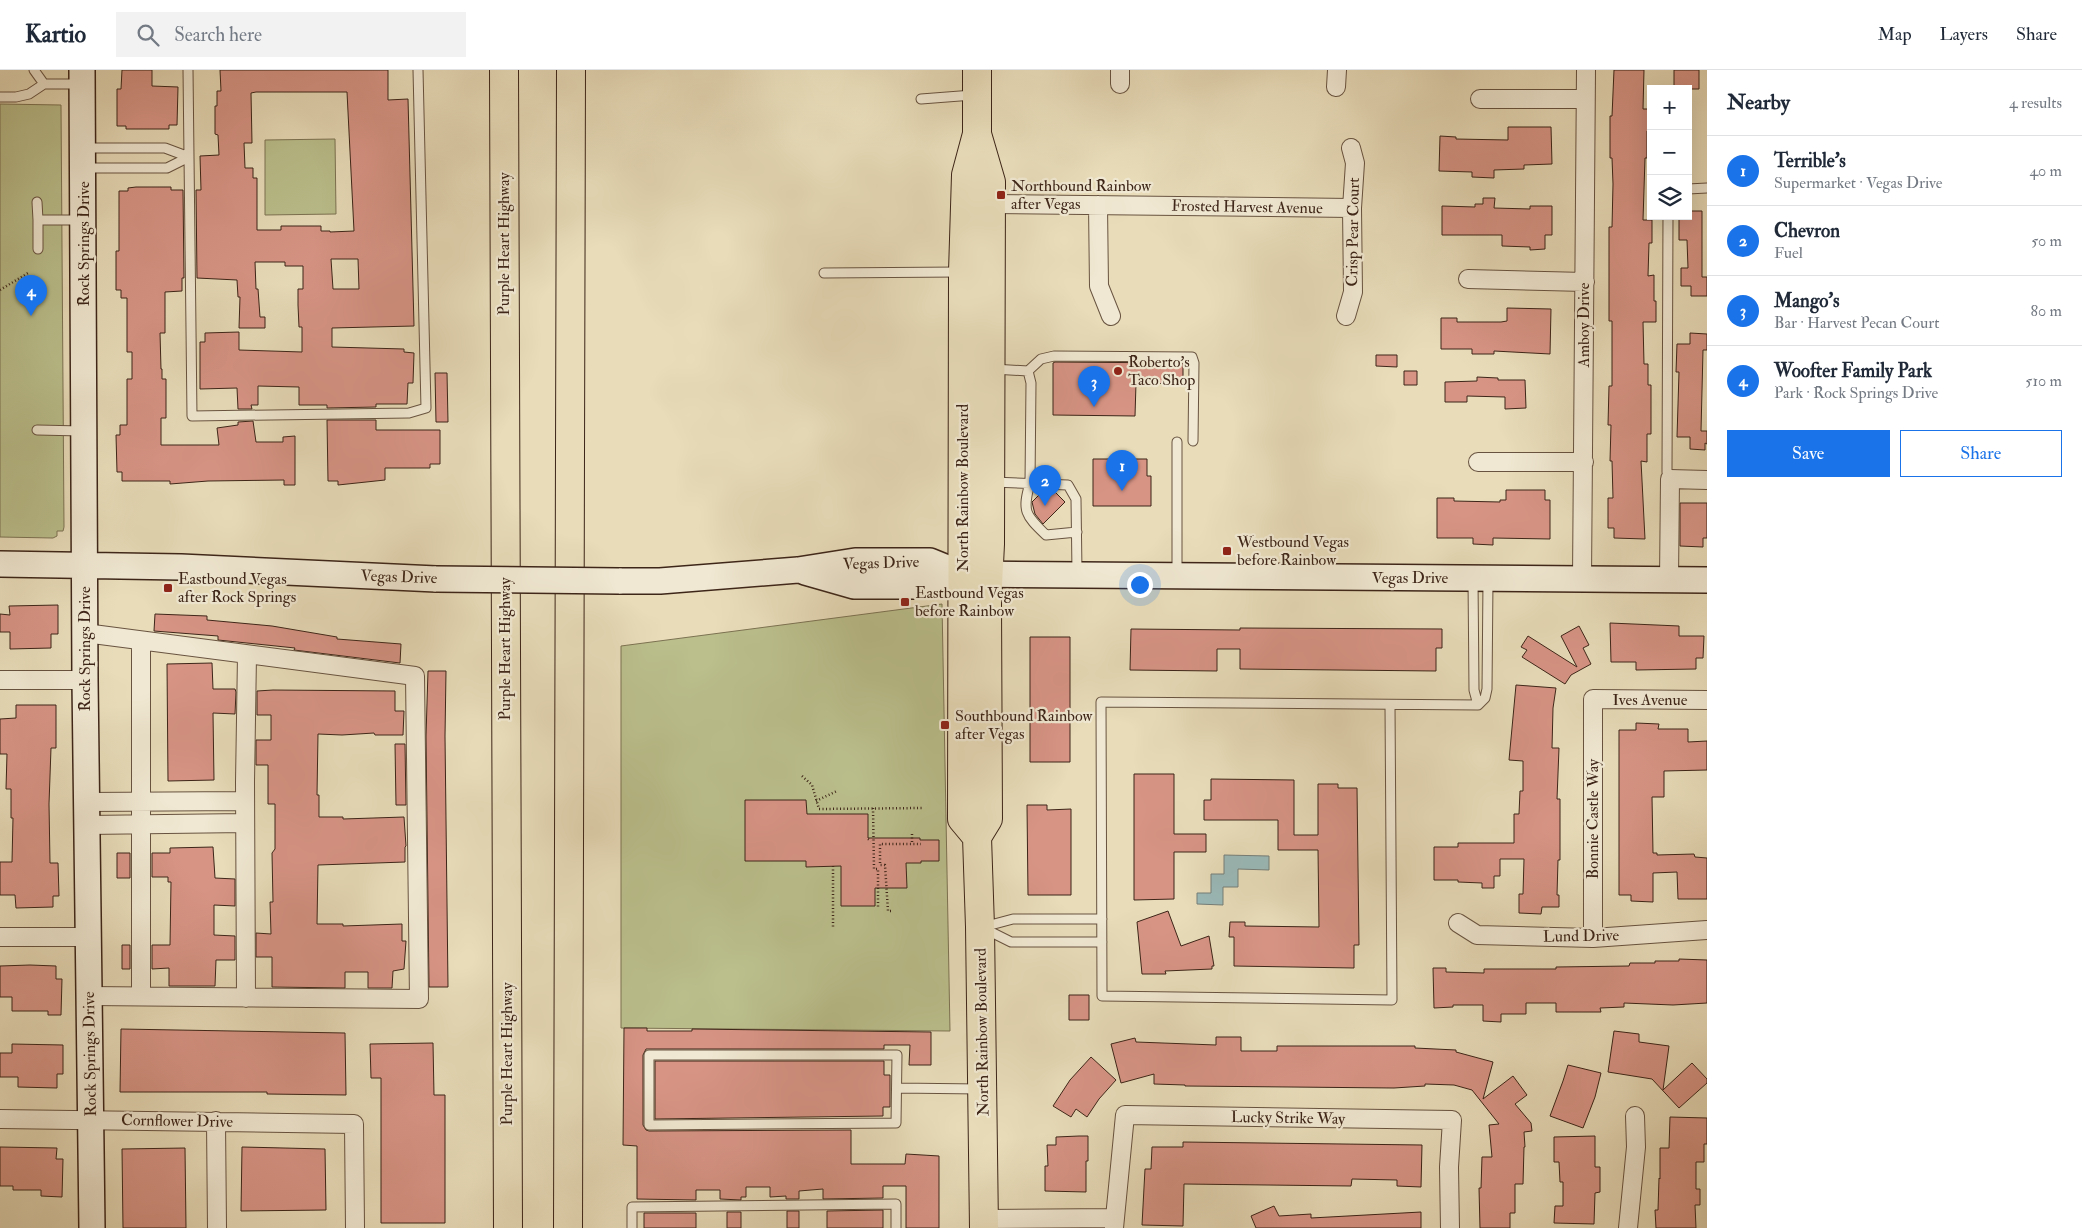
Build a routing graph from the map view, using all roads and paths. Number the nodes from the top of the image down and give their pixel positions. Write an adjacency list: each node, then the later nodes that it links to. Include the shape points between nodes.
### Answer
1 (34, 70): 10 (lane)
2 (188, 70): 17 (lane)
3 (418, 70): 17 (lane, via 426,408 409,413 192,416)
4 (485, 70): 41 (main road, via 486,214)
5 (504, 70): 41 (main road, Purple Heart Highway)
6 (570, 70): 118 (main road)
7 (1586, 70): 14 (street, Amboy Drive)
8 (82, 77): 10 (lane); 18 (main road, Rock Springs Drive)
9 (977, 82): 12 (lane); 15 (main road, North Rainbow Boulevard)
10 (44, 84): 11 (lane, via 29,94)
11 (0, 97)
12 (921, 99)
13 (1480, 99): 14 (street)
14 (1586, 99): 33 (street, Amboy Drive)
15 (977, 134): 22 (main road, North Rainbow Boulevard, via 991,182); 29 (main road, North Rainbow Boulevard, via 966,175)
16 (1351, 148): 24 (street, Crisp Pear Court, via 1355,164)
17 (189, 157): 18 (lane, via 166,148); 18 (lane, via 167,168)
18 (83, 158): 26 (main road, Rock Springs Drive)
19 (1707, 188): 20 (lane)
20 (1692, 189)
21 (37, 202): 25 (lane)
22 (991, 204): 23 (street, Frosted Harvest Avenue); 37 (main road, North Rainbow Boulevard)
23 (1098, 205): 24 (street, Frosted Harvest Avenue); 35 (street, via 1098,286)
24 (1352, 208): 36 (street, Crisp Pear Court, via 1353,292)
25 (38, 220): 26 (lane); 28 (lane)
26 (84, 220): 40 (main road, Rock Springs Drive)
27 (1668, 220): 46 (lane, via 1666,472)
28 (38, 249)
29 (963, 272): 31 (lane); 53 (main road, North Rainbow Boulevard)
30 (28, 273): 34 (path)
31 (824, 273)
32 (1468, 279): 33 (street)
33 (1585, 282): 45 (street, Amboy Drive)
34 (0, 290)
35 (1111, 316)
36 (1346, 316)
37 (991, 369): 38 (lane); 48 (main road, North Rainbow Boulevard)
38 (1028, 371): 42 (lane, via 1041,359 1054,356 1192,357); 49 (lane, via 1031,383)
39 (37, 430): 40 (lane)
40 (85, 431): 52 (main road, Rock Springs Drive)
41 (504, 433): 117 (main road, Purple Heart Highway)
42 (1193, 441)
43 (1177, 442): 56 (lane)
44 (1478, 462): 45 (street)
45 (1584, 462): 58 (street, Amboy Drive)
46 (1670, 480): 47 (street); 59 (street)
47 (1707, 480)
48 (990, 482): 49 (lane); 54 (main road, North Rainbow Boulevard)
49 (1030, 483): 50 (lane, via 1068,485 1076,499); 50 (lane, via 1026,514 1033,522 1046,535)
50 (1077, 532): 55 (lane)
51 (0, 564): 52 (main road, Vegas Drive)
52 (85, 564): 53 (main road, Vegas Drive, bridge, via 436,578 660,581 798,570 854,586 930,586); 61 (main road, Rock Springs Drive)
53 (962, 574): 54 (main road, Vegas Drive); 84 (main road, North Rainbow Boulevard, via 962,819)
54 (989, 574): 55 (main road, Vegas Drive); 84 (main road, North Rainbow Boulevard, via 988,819)
55 (1077, 575): 56 (main road, Vegas Drive)
56 (1177, 576): 57 (main road, Vegas Drive)
57 (1481, 578): 58 (main road, Vegas Drive); 64 (lane); 65 (lane)
58 (1582, 579): 59 (main road, Vegas Drive)
59 (1669, 580): 60 (main road, Vegas Drive)
60 (1707, 580)
61 (85, 633): 62 (street); 67 (main road, Rock Springs Drive)
62 (140, 641): 63 (street); 76 (street)
63 (247, 656): 74 (street); 105 (street, via 415,676 419,998)
64 (1473, 656): 65 (lane); 71 (lane)
65 (1488, 656): 71 (lane, via 1487,690)
66 (0, 680): 67 (street)
67 (85, 680): 80 (main road, Rock Springs Drive)
68 (1593, 699): 69 (street, Ives Avenue); 101 (street, Bonnie Castle Way)
69 (1707, 700)
70 (1390, 705): 71 (lane); 94 (lane, via 1101,702); 102 (lane, via 1392,1000 1102,996)
71 (1478, 705)
72 (802, 776): 75 (path, via 812,785)
73 (837, 791): 75 (path)
74 (245, 801): 79 (street); 81 (street)
75 (816, 801): 77 (path, via 819,809)
76 (141, 802): 79 (street); 80 (street); 82 (street)
77 (872, 808): 78 (path); 85 (path)
78 (922, 808)
79 (209, 812): 81 (street); 82 (street)
80 (87, 813): 82 (street); 100 (main road, Rock Springs Drive)
81 (245, 823): 105 (street)
82 (141, 824): 104 (street)
83 (912, 834): 87 (path)
84 (977, 837): 97 (main road, North Rainbow Boulevard)
85 (871, 842): 86 (path); 89 (path)
86 (880, 844): 87 (path); 90 (path)
87 (912, 844): 88 (path)
88 (921, 844)
89 (874, 865): 90 (path); 92 (path, via 874,869 878,869)
90 (880, 865): 93 (path, via 885,865 888,911)
91 (833, 866): 96 (path)
92 (878, 907)
93 (891, 911)
94 (1102, 919): 97 (lane, via 1013,919); 102 (lane)
95 (1458, 923): 101 (street, Lund Drive, via 1477,935)
96 (833, 927)
97 (980, 927): 102 (lane, via 1011,942); 107 (main road, North Rainbow Boulevard)
98 (1707, 930): 101 (street, Lund Drive)
99 (0, 937): 100 (street)
100 (89, 938): 103 (main road, Rock Springs Drive)
101 (1593, 938)
102 (1102, 942)
103 (89, 996): 104 (street); 110 (main road, Rock Springs Drive)
104 (141, 996): 105 (street)
105 (246, 998)
106 (898, 1088): 106 (lane, via 898,1055 649,1055 649,1125 896,1123); 107 (lane)
107 (982, 1089): 113 (main road, North Rainbow Boulevard)
108 (1635, 1116): 122 (street, via 1636,1147)
109 (0, 1119): 110 (street, Cornflower Drive)
110 (91, 1119): 111 (street, Cornflower Drive); 114 (main road, Rock Springs Drive)
111 (216, 1121): 115 (street); 116 (street, Cornflower Drive, via 354,1124)
112 (1114, 1223): 113 (street); 121 (street, Lucky Strike Way, via 1125,1115 1452,1120)
113 (984, 1224)
114 (92, 1228)
115 (217, 1228)
116 (355, 1228)
117 (508, 1228)
118 (568, 1228)
119 (632, 1228): 120 (lane, via 632,1206 896,1204)
120 (896, 1228)
121 (1450, 1228)
122 (1628, 1228)

